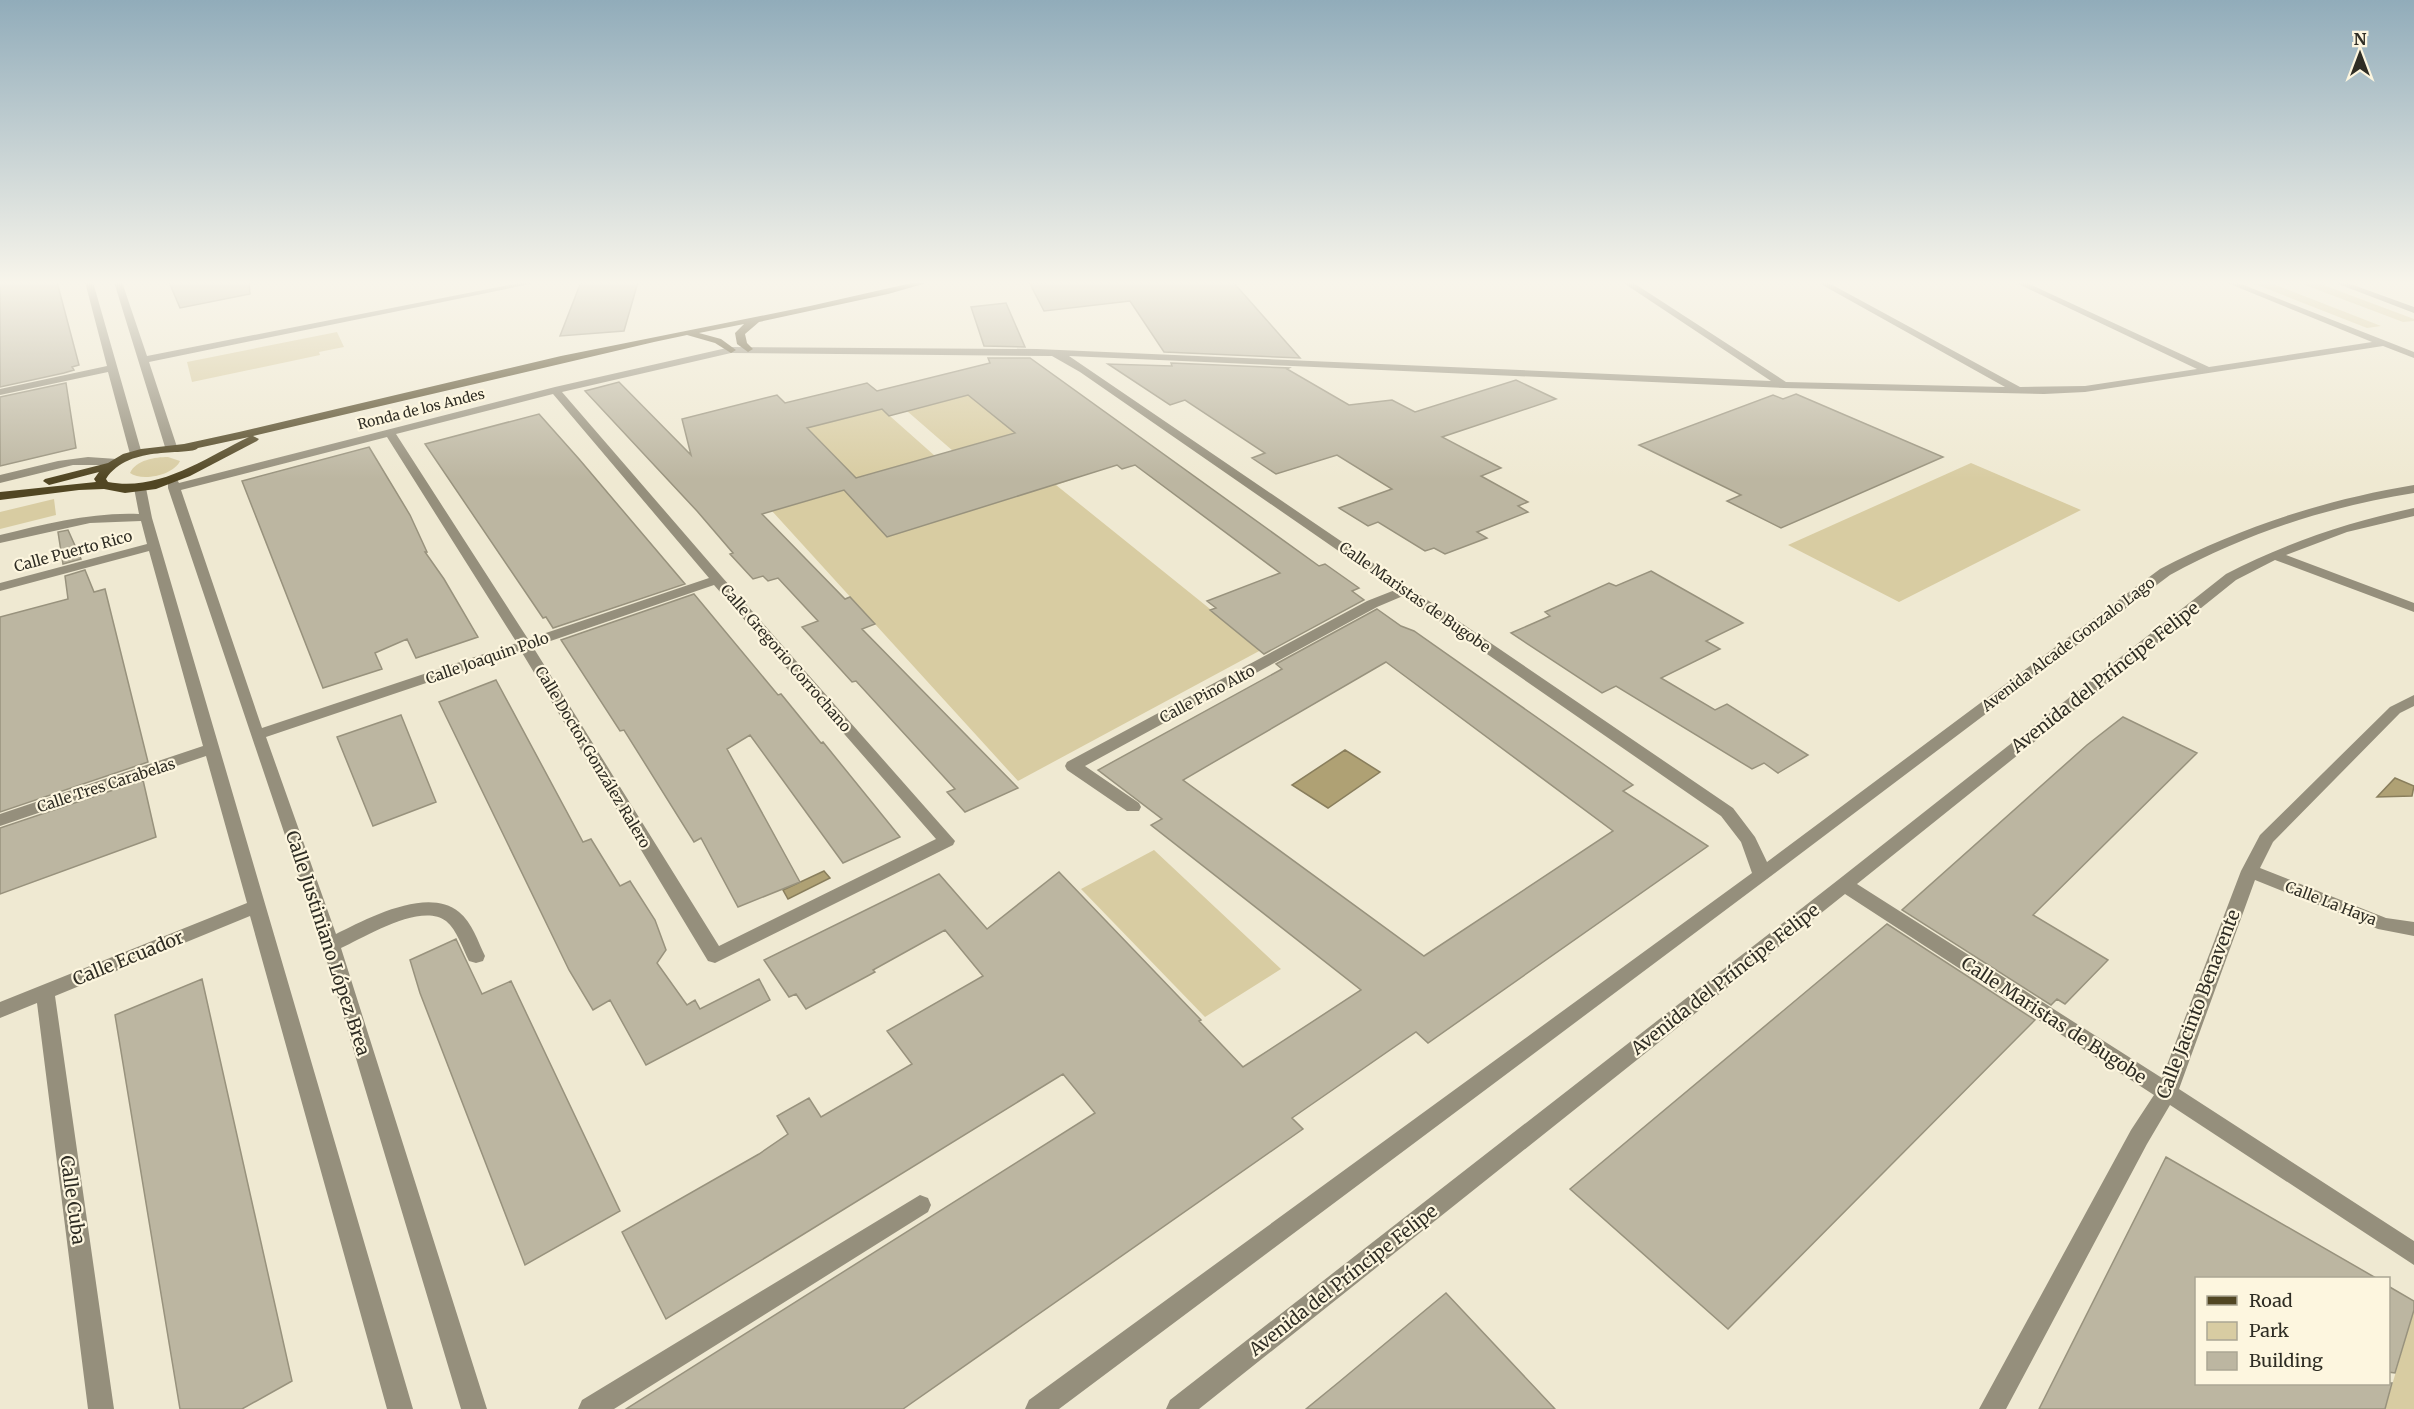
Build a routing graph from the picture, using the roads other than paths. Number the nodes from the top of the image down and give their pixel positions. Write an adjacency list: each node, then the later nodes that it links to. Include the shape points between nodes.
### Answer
1 (106, 348): 16 (street)
2 (139, 348): 15 (street)
3 (205, 348): 15 (street)
4 (618, 348): 22 (main road)
5 (728, 348): 12 (main road)
6 (1727, 348): 18 (street)
7 (1941, 348): 20 (street)
8 (2160, 348): 17 (street)
9 (2353, 348): 17 (street)
10 (2395, 348): 14 (street)
11 (748, 349): 12 (street, Ronda de los Andes); 13 (street, Ronda de los Andes)
12 (731, 350): 19 (street, Ronda de los Andes)
13 (1037, 352): 18 (street); 42 (street, Calle Maristas de Bugobe, via 1067,359)
14 (2414, 356)
15 (143, 360): 24 (street)
16 (111, 368): 21 (street); 26 (street)
17 (2208, 370): 20 (street, via 2085,389)
18 (1784, 385): 20 (street)
19 (555, 390): 23 (street, Ronda de los Andes); 40 (street, Calle Gregorio Corrochano)
20 (2020, 391)
21 (0, 392)
22 (304, 421): 25 (main road); 28 (main road)
23 (390, 433): 30 (street, Ronda de los Andes); 44 (street, Calle Doctor González Ralero)
24 (171, 447): 25 (main road); 26 (main road)
25 (185, 447): 28 (main road, via 204,453)
26 (135, 454): 27 (main road)
27 (114, 464): 29 (street, via 75,462); 31 (main road, via 100,477); 34 (main road)
28 (202, 464): 30 (main road)
29 (0, 479)
30 (173, 484): 32 (main road); 46 (street, Calle Justiniano López Brea)
31 (104, 485): 32 (main road); 34 (main road)
32 (140, 488): 36 (street)
33 (2414, 489): 51 (street, Avenida Alcade Gonzalo Lago, via 2272,522 2165,572)
34 (0, 496)
35 (2414, 512): 39 (street, via 2329,534)
36 (146, 518): 37 (street, via 88,519); 38 (street)
37 (0, 538)
38 (155, 546): 41 (street, Calle Puerto Rico); 47 (street)
39 (2273, 555): 43 (street); 52 (street, Avenida del Príncipe Felipe, via 2231,577)
40 (717, 580): 44 (street, Calle Joaquin Polo); 53 (street, Calle Gregorio Corrochano, via 947,841)
41 (0, 588)
42 (1406, 590): 48 (street, Calle Pino Alto, via 1372,604 1073,766); 51 (street, Calle Maristas de Bugobe, via 1727,812 1752,844)
43 (2414, 608)
44 (525, 645): 46 (street, Calle Joaquin Polo); 53 (street, Calle Doctor González Ralero, via 715,956)
45 (2414, 700): 50 (street, Calle Jacinto Benavente, via 2395,710 2266,839)
46 (257, 735): 56 (street, Calle Justiniano López Brea)
47 (212, 749): 49 (street, Calle Tres Carabelas); 54 (street)
48 (1133, 807)
49 (0, 820)
50 (2250, 871): 55 (street, Calle La Haya, via 2384,924); 60 (street, Calle Jacinto Benavente)
51 (1761, 875): 67 (street)
52 (1844, 885): 60 (street, Calle Maristas de Bugobe); 68 (street, Avenida del Príncipe Felipe)
53 (848, 889)
54 (256, 906): 58 (street, Calle Ecuador); 64 (street)
55 (2414, 929)
56 (331, 945): 57 (street, via 401,914 423,909 454,918); 65 (street, Calle Justiniano López Brea)
57 (476, 956)
58 (45, 992): 59 (street, Calle Ecuador); 63 (street, Calle Cuba)
59 (0, 1010)
60 (2167, 1092): 62 (street, Calle Maristas de Bugobe); 69 (street, Calle Jacinto Benavente)
61 (920, 1204): 66 (street)
62 (2414, 1254)
63 (101, 1409)
64 (400, 1409)
65 (474, 1409)
66 (591, 1409)
67 (1038, 1409)
68 (1179, 1409)
69 (1992, 1409)

